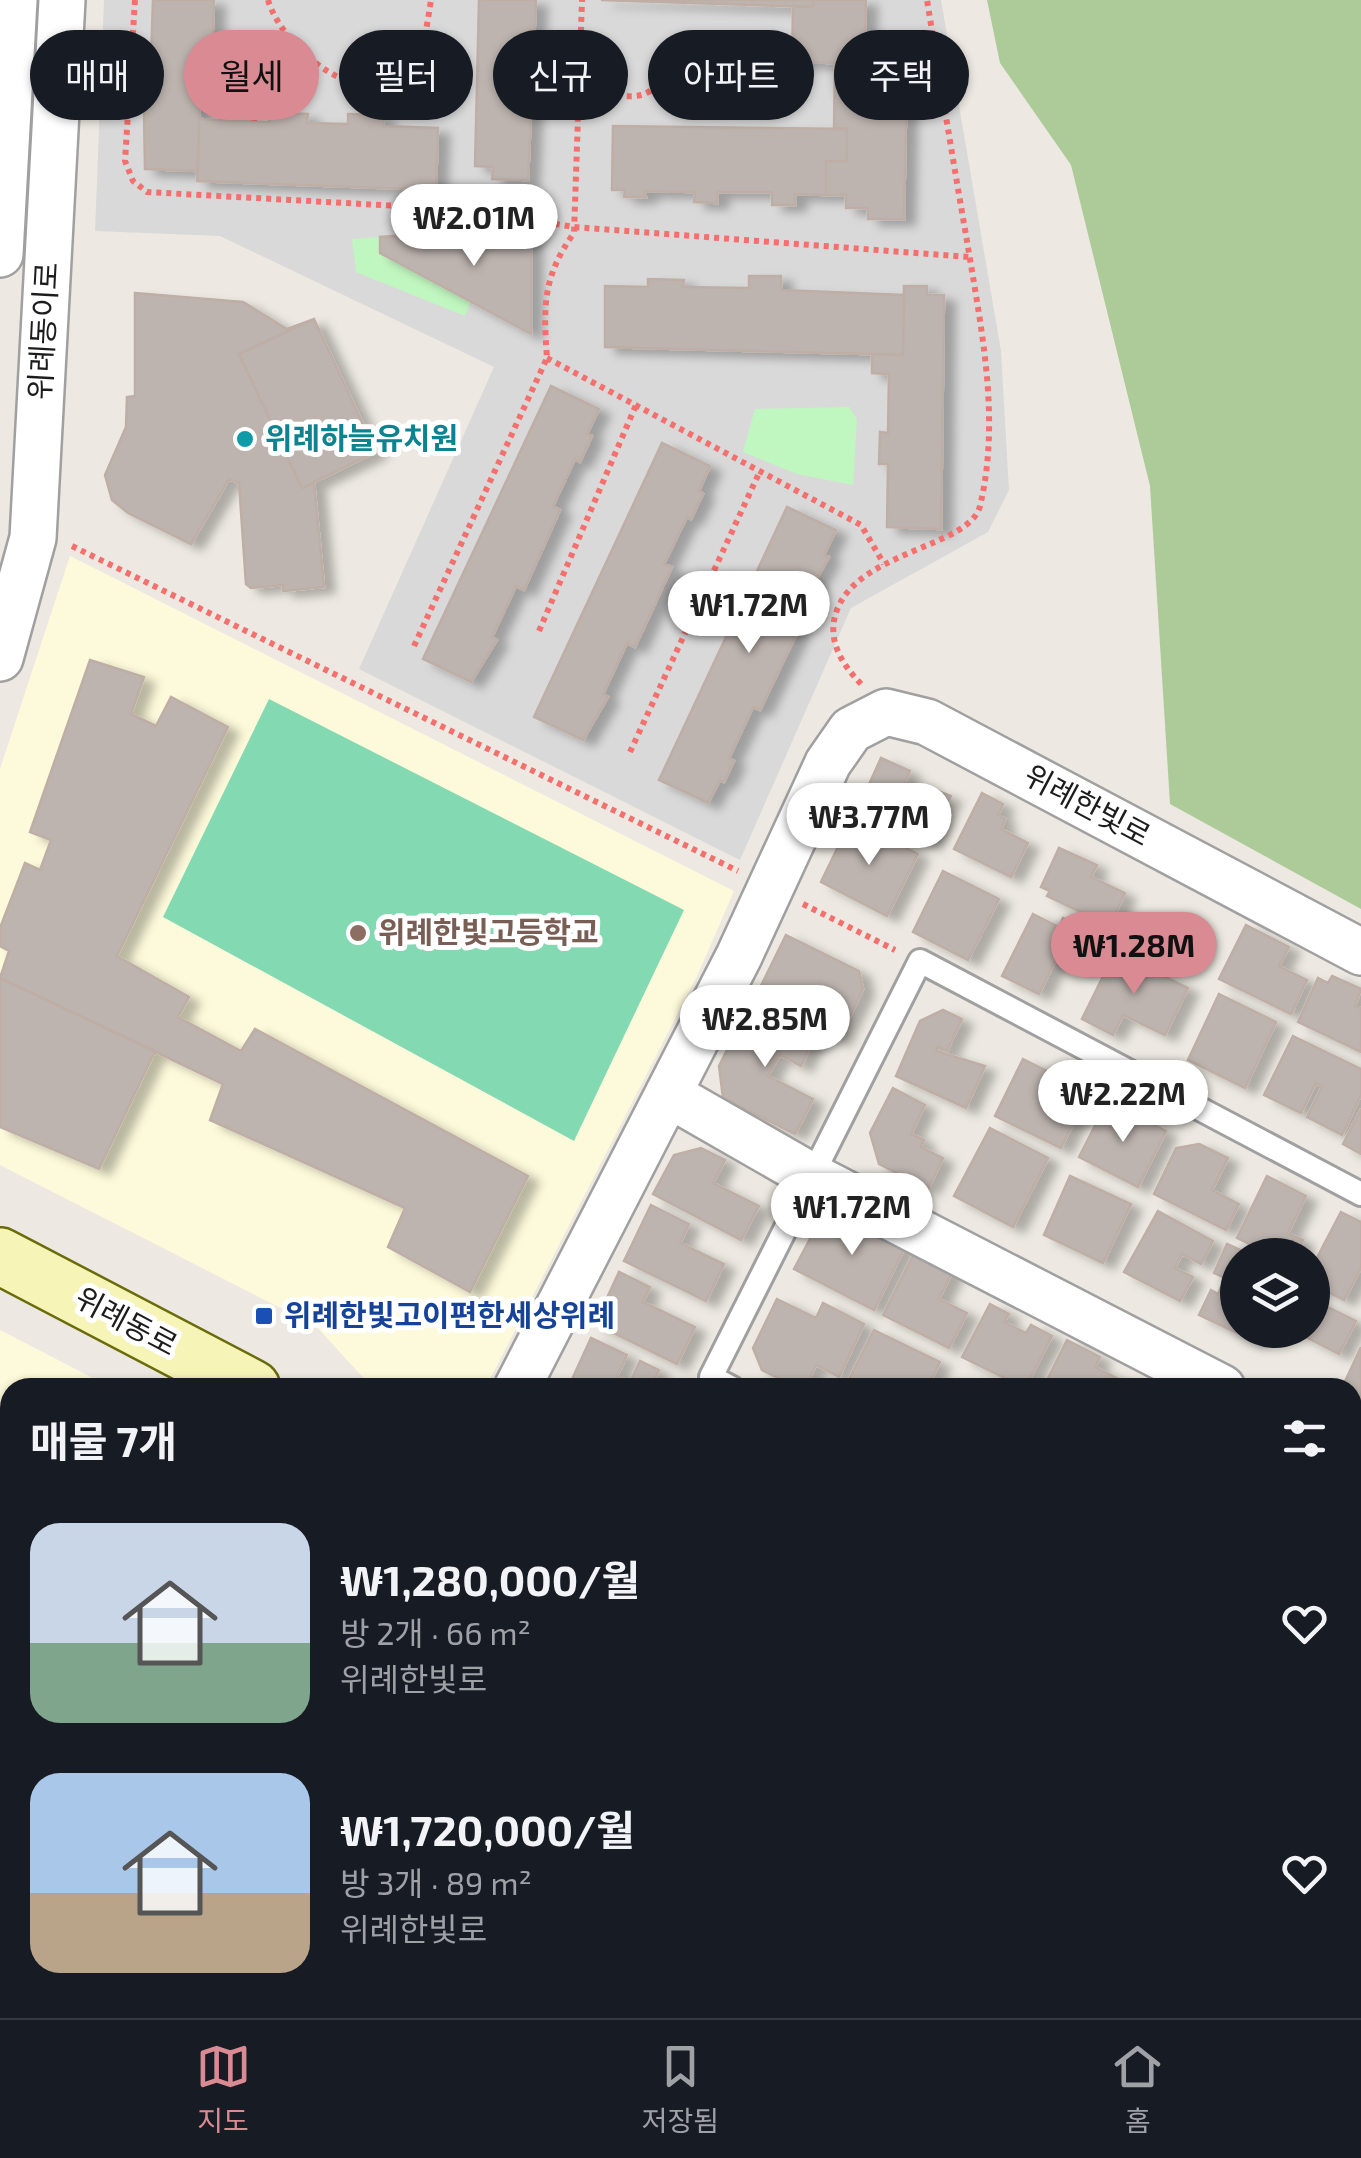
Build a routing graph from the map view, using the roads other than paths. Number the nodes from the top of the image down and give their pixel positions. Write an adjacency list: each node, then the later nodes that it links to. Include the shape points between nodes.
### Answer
1 (14, 0): 3 (street)
2 (62, 0): 4 (street, 위례동이로, via 33,538)
3 (0, 254)
4 (0, 658)
5 (1361, 952): 6 (street, 위례한빛로, via 927,722 886,712 851,730 828,763)
6 (668, 1094): 7 (street); 11 (street)
7 (811, 1176): 8 (lane, via 920,960); 12 (lane); 13 (street)
8 (1361, 1194)
9 (0, 1256): 10 (street, 위례동로)
10 (233, 1378)
11 (522, 1378)
12 (713, 1378)
13 (1203, 1378)

